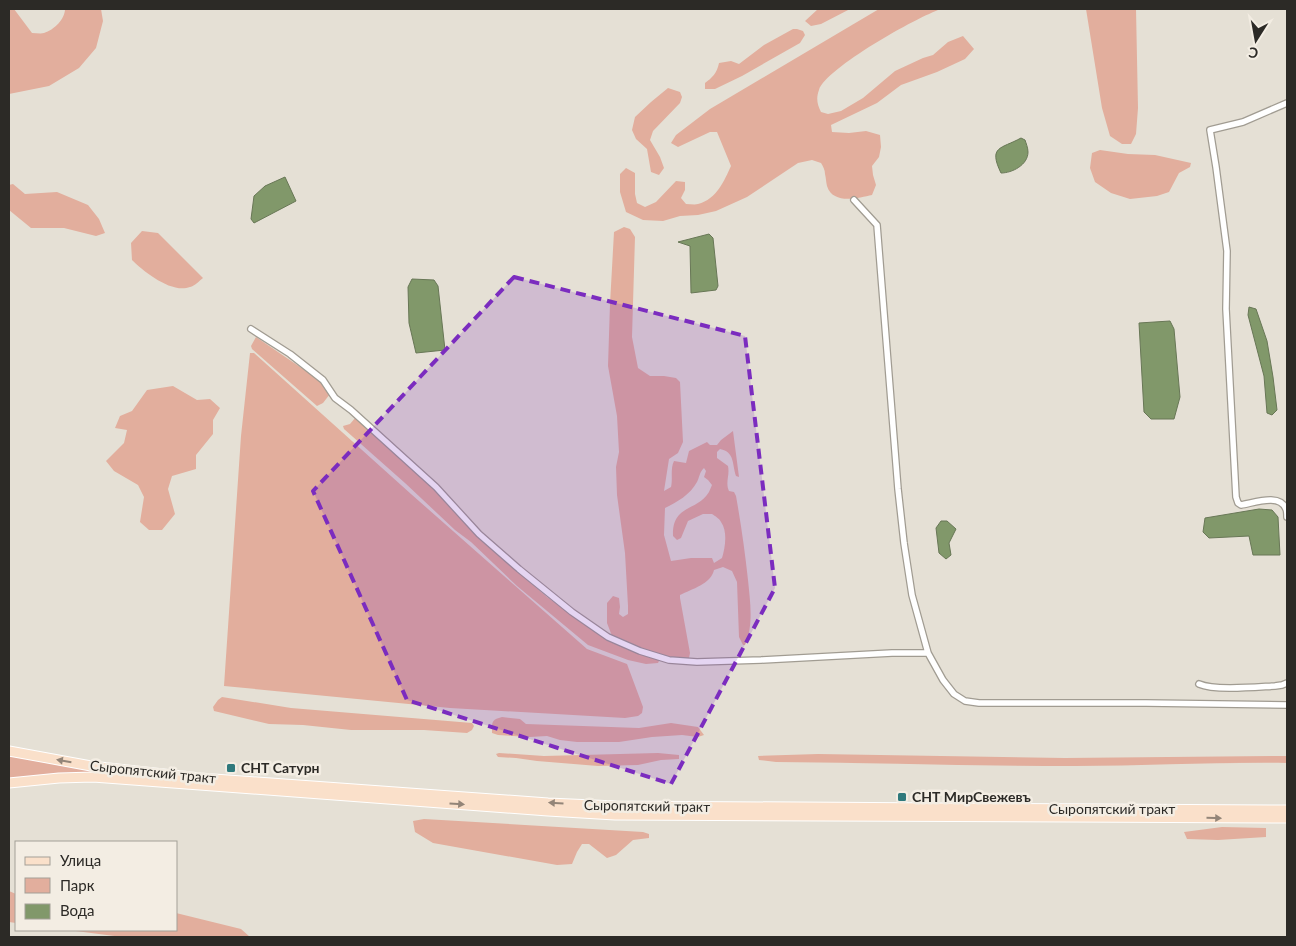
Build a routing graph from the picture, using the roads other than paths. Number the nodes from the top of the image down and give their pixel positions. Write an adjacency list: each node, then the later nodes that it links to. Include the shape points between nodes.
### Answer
1 (1287, 104): 4 (street, via 1243,122 1210,130 1227,252 1226,309 1236,498 1241,505 1268,499 1280,502 1286,508)
2 (854, 200): 5 (street, via 877,225 904,543 912,594)
3 (251, 329): 5 (street, via 323,380 335,398 436,487 479,534 572,612 608,637 668,660 697,662)
4 (1287, 517)
5 (928, 653): 8 (street, via 954,694 979,704)
6 (1199, 684): 7 (street, via 1218,687)
7 (1287, 684)
8 (1287, 705)
9 (9, 752): 11 (main road, Сыропятский тракт, one-way to 9, via 548,803 200,778 90,766)
10 (9, 783): 12 (main road, Сыропятский тракт, one-way to 12, via 93,777 615,815)
11 (1287, 810)
12 (1287, 818)

